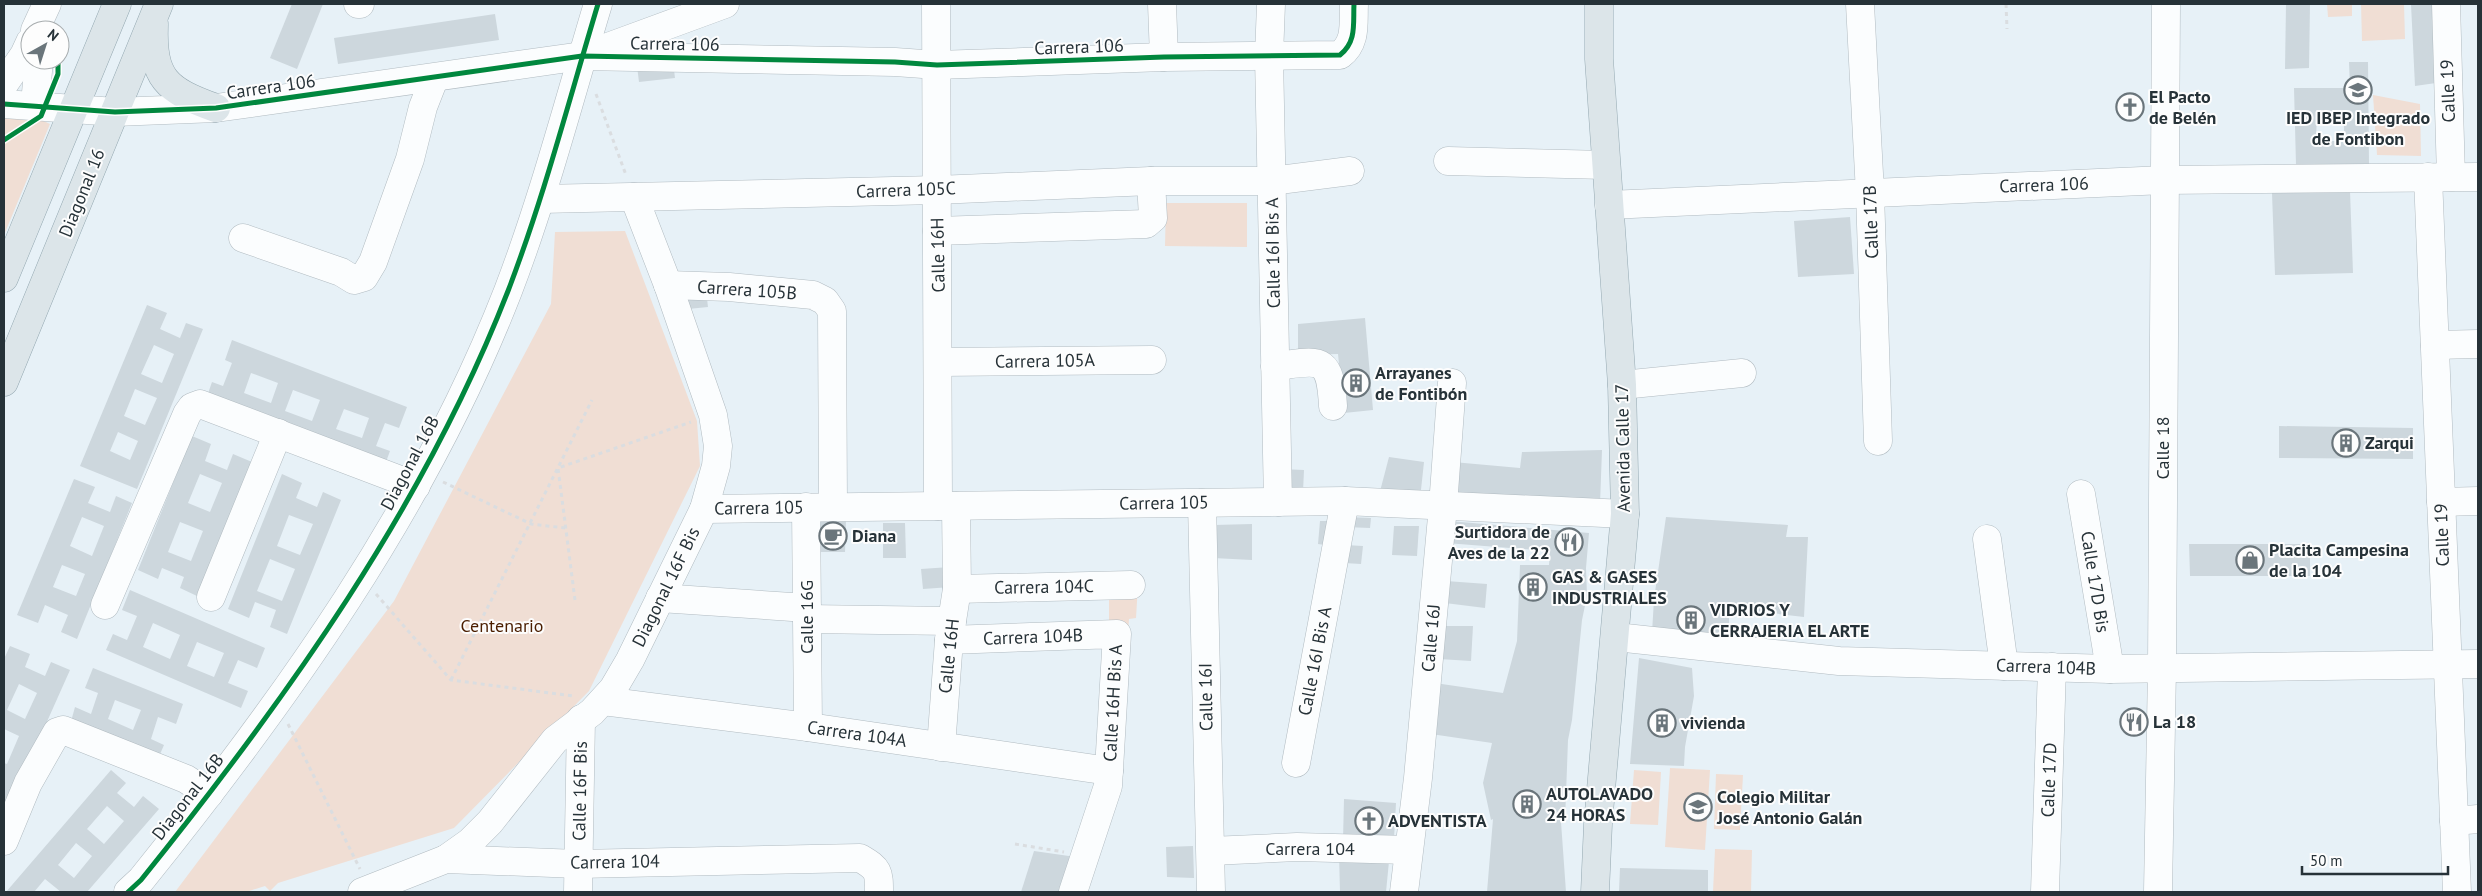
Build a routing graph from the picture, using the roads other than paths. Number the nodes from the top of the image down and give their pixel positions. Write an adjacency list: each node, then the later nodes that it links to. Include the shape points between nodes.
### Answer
1 (47, 4): 15 (street)
2 (61, 4): 16 (street)
3 (118, 4): 27 (main road)
4 (598, 4): 17 (street, Diagonal 16B)
5 (725, 4): 17 (street)
6 (936, 4): 21 (street, Calle 16H)
7 (1162, 4): 19 (street)
8 (1271, 4): 18 (street, Calle 16I Bis A)
9 (1354, 4): 18 (street, Carrera 106, via 1352,41 1340,55)
10 (1599, 4): 31 (main road, Avenida Calle 17)
11 (1860, 4): 39 (street, Calle 17B)
12 (2166, 4): 35 (street, Calle 18)
13 (2446, 4): 33 (street, Calle 19)
14 (157, 9): 28 (main road, via 154,43 161,75 185,97); 29 (main road, Diagonal 16)
15 (40, 20)
16 (54, 20)
17 (582, 56): 21 (street, Carrera 106); 23 (street, Carrera 106); 41 (street, Diagonal 16B)
18 (1269, 56): 19 (street, Carrera 106); 37 (street, Calle 16I Bis A)
19 (1164, 57): 21 (street, Carrera 106)
20 (20, 61): 24 (street)
21 (937, 65): 38 (street, Calle 16H)
22 (38, 70): 26 (street)
23 (434, 79): 28 (street, Carrera 106); 44 (street, via 410,159 373,262 364,277 354,280 341,272)
24 (4, 84)
25 (4, 104): 26 (street, Carrera 106)
26 (34, 104): 27 (street, Carrera 106)
27 (74, 108): 29 (street, Carrera 106); 45 (main road)
28 (216, 108): 29 (street, Carrera 106)
29 (115, 112): 54 (main road, Diagonal 16)
30 (1448, 161): 31 (street)
31 (1606, 165): 42 (main road, Avenida Calle 17)
32 (1350, 171): 37 (street, Carrera 105C)
33 (2439, 177): 34 (street, Carrera 106); 35 (street, Carrera 106); 49 (street, Calle 19)
34 (2478, 177)
35 (2164, 180): 39 (street, Carrera 106); 86 (street, Calle 18)
36 (1151, 181): 37 (street, Carrera 105C); 38 (street, Carrera 105C); 43 (street, via 1153,218 1146,224)
37 (1271, 181): 52 (street, Calle 16I Bis A)
38 (937, 190): 40 (street, Carrera 105C); 43 (street, Calle 16H)
39 (1870, 193): 42 (street, Carrera 106); 59 (street, Calle 17B)
40 (634, 197): 41 (street, Carrera 105C); 46 (street, Diagonal 16F Bis)
41 (542, 200): 60 (street, Diagonal 16B, via 475,366)
42 (1609, 205): 56 (main road, Avenida Calle 17)
43 (937, 231): 51 (street, Calle 16H)
44 (243, 238)
45 (4, 278)
46 (668, 285): 47 (street, Carrera 105B, via 814,295); 70 (street, Diagonal 16F Bis, via 713,415 718,446)
47 (825, 301): 69 (street, Calle 16G, via 832,311)
48 (2478, 344): 49 (street)
49 (2435, 346): 65 (street, Calle 19)
50 (1152, 360): 51 (street, Carrera 105A)
51 (939, 362): 67 (street, Calle 16H)
52 (1275, 366): 57 (street, via 1314,362 1326,369 1331,379); 64 (street, Calle 16I Bis A)
53 (1742, 373): 56 (street)
54 (4, 382)
55 (1452, 382): 68 (street, Calle 16J)
56 (1622, 385): 71 (main road, Avenida Calle 17)
57 (1333, 406)
58 (278, 433): 60 (street); 75 (street); 77 (street, via 200,404 192,407)
59 (1878, 441)
60 (419, 479): 94 (street, Diagonal 16B, via 361,577)
61 (2081, 494): 87 (street, Calle 17D Bis)
62 (1345, 501): 64 (street, Carrera 105); 68 (street, Carrera 105); 92 (street, Calle 16I Bis A)
63 (2478, 501): 65 (street)
64 (1278, 502): 66 (street, Carrera 105)
65 (2441, 502): 82 (street, Calle 19)
66 (1202, 503): 67 (street, Carrera 105); 98 (street, Calle 16I)
67 (947, 506): 69 (street, Carrera 105); 74 (street, Calle 16H)
68 (1443, 506): 71 (street, Carrera 105); 97 (street, Calle 16J, via 1418,778)
69 (820, 507): 70 (street, Carrera 105); 78 (street, Calle 16G)
70 (704, 509): 76 (street, Diagonal 16F Bis)
71 (1625, 514): 81 (main road, Avenida Calle 17)
72 (1988, 539): 84 (street)
73 (1131, 585): 74 (street, Carrera 104C)
74 (957, 589): 79 (street, Calle 16H)
75 (211, 597)
76 (660, 598): 78 (street, Carrera 104B); 88 (street, Diagonal 16F Bis, via 630,660)
77 (105, 604)
78 (807, 614): 79 (street, Carrera 104B); 90 (street, Calle 16G)
79 (951, 630): 80 (street, Carrera 104B); 91 (street, Calle 16H)
80 (1117, 634): 93 (street, Calle 16H Bis A)
81 (1616, 637): 84 (street, Carrera 104B, via 1839,661); 108 (main road, Avenida Calle 17, via 1598,824)
82 (2448, 664): 83 (street, Carrera 104B); 86 (street, Carrera 104B); 95 (street, Calle 19)
83 (2478, 664)
84 (2004, 666): 85 (street, Carrera 104B)
85 (2052, 667): 87 (street, Carrera 104B); 109 (street, Calle 17D)
86 (2162, 668): 87 (street, Carrera 104B); 110 (street, Calle 18)
87 (2110, 669)
88 (604, 701): 89 (street, Diagonal 16F Bis); 90 (street, Carrera 104A)
89 (581, 719): 99 (street, Diagonal 16F Bis, via 555,740 490,822); 100 (street, Calle 16F Bis)
90 (808, 727): 91 (street, Carrera 104A)
91 (941, 747): 93 (street, Carrera 104A)
92 (1296, 763)
93 (1109, 771): 105 (street, Calle 16H Bis A, via 1108,786)
94 (210, 794): 96 (street, via 186,779 63,730 57,732 28,783); 101 (street, Diagonal 16B)
95 (2466, 820): 111 (street, Calle 19)
96 (4, 841)
97 (1408, 850): 98 (street, Carrera 104, via 1297,847); 107 (street, Calle 16J)
98 (1211, 851): 106 (street, Calle 16I)
99 (446, 859): 100 (street, Carrera 104); 102 (street, Carrera 104)
100 (578, 864): 103 (street, Calle 16F Bis); 104 (street, Carrera 104, via 860,858 879,873)
101 (135, 888)
102 (366, 891)
103 (578, 892)
104 (879, 892)
105 (1073, 892)
106 (1211, 892)
107 (1404, 892)
108 (1595, 892)
109 (2046, 892)
110 (2158, 892)
111 (2457, 892)

